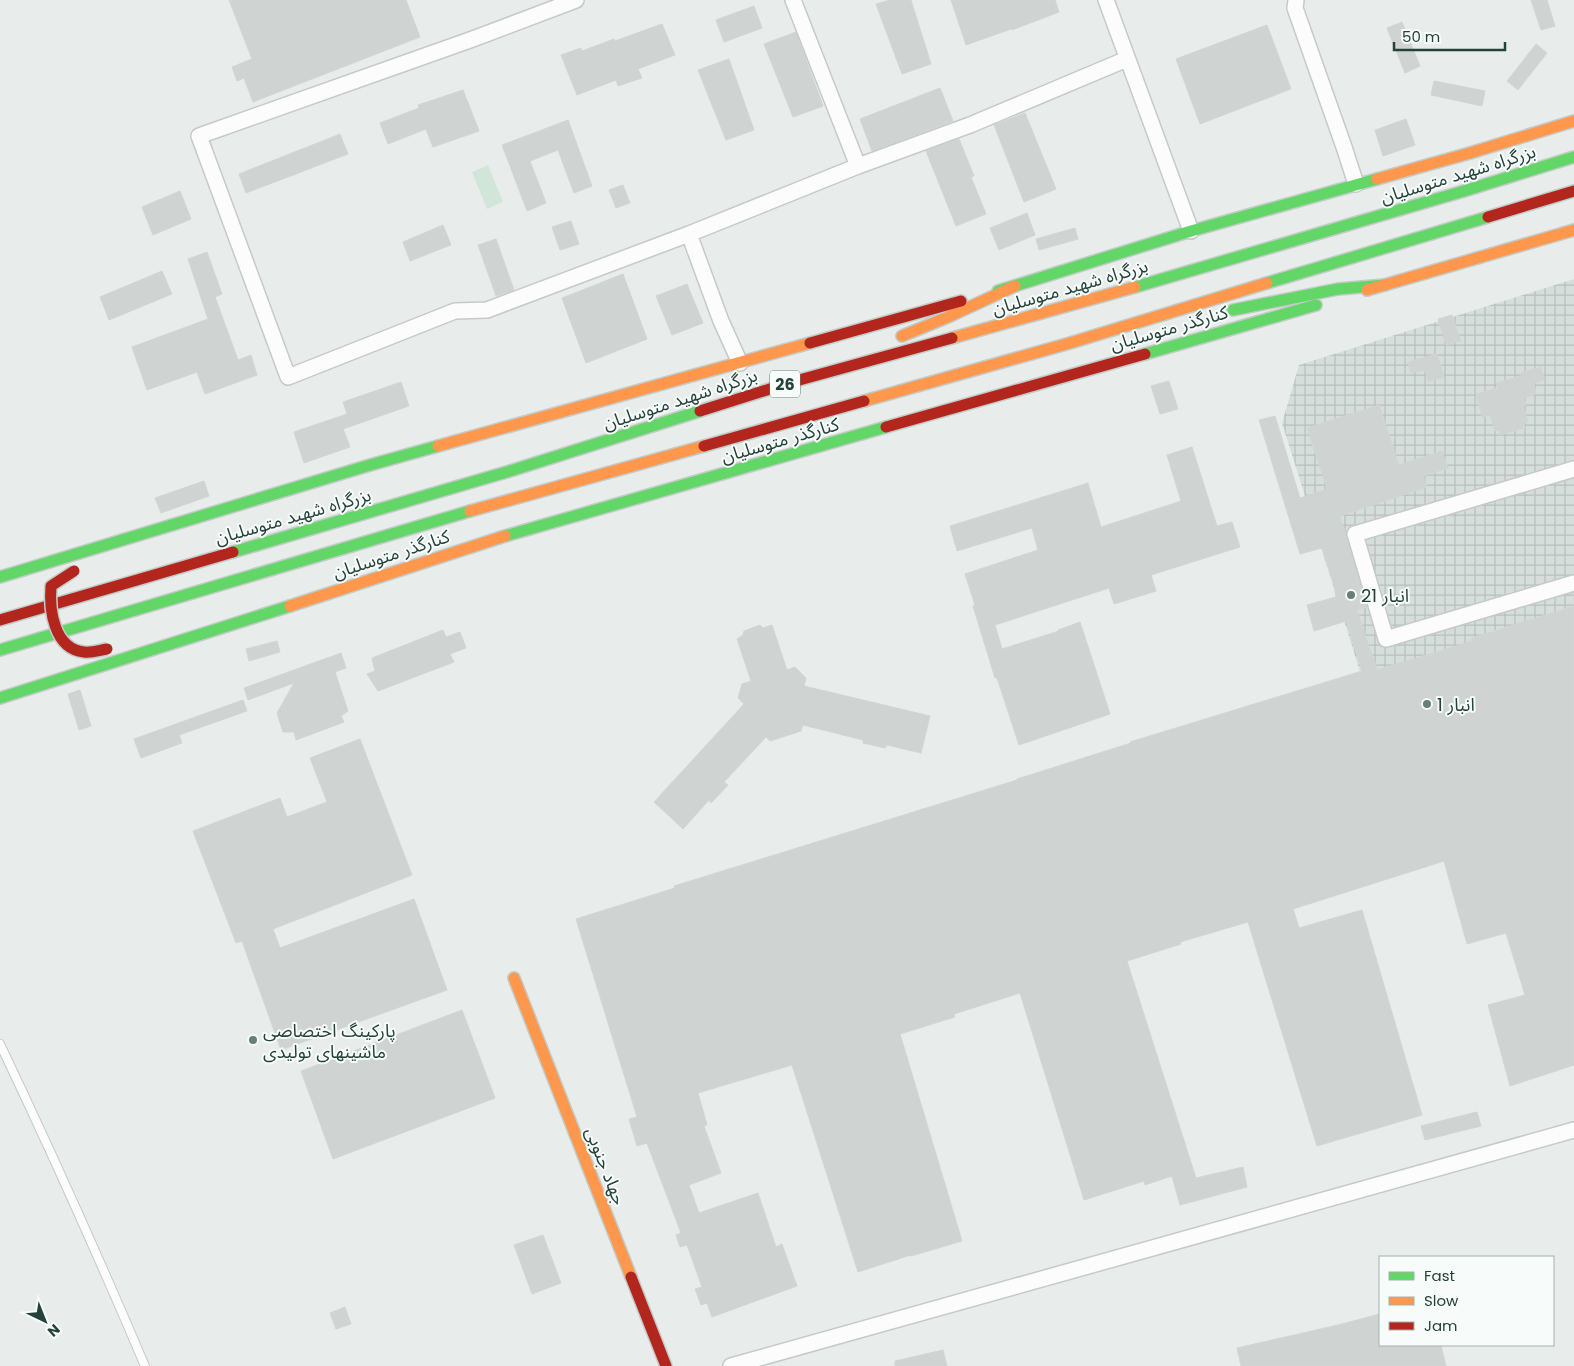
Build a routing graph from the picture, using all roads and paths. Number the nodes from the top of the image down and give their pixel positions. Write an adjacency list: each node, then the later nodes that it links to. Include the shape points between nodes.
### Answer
1 (576, 0): 13 (street, via 198,136 288,377 455,311 487,310)
2 (793, 0): 8 (street)
3 (1106, 0): 5 (street)
4 (1296, 0): 9 (street, via 1295,8)
5 (1127, 59): 8 (street, via 970,125); 12 (street)
6 (1574, 121): 9 (main road)
7 (1574, 157): 22 (main road, بزرگراه شهید متوسلیان / 26, via 1073,305)
8 (858, 166): 13 (street)
9 (1356, 184): 12 (main road)
10 (1574, 191): 19 (main road)
11 (1574, 230): 14 (main road, کنارگذر متوسلیان)
12 (1191, 231): 15 (main road)
13 (689, 234): 21 (street)
14 (1385, 285): 16 (main road, via 1338,289); 26 (main road, کنارگذر متوسلیان)
15 (1014, 286): 18 (main road); 21 (main road)
16 (1223, 312)
17 (1185, 320): 19 (main road)
18 (893, 340)
19 (1070, 343): 33 (main road, via 471,511)
20 (874, 348): 22 (main road)
21 (740, 363): 23 (main road)
22 (792, 382): 31 (main road, بزرگراه شهید متوسلیان / 26, via 510,471)
23 (603, 400): 24 (main road); 28 (main road, via 370,465)
24 (520, 435)
25 (1574, 469): 29 (street, via 1355,534 1386,639)
26 (460, 550): 30 (main road); 34 (main road, کنارگذر متوسلیان)
27 (78, 570): 32 (main road, bridge, via 51,586 52,618 70,647 83,652)
28 (0, 577)
29 (1574, 583)
30 (249, 607)
31 (0, 620)
32 (112, 648)
33 (0, 650)
34 (0, 698)
35 (514, 978): 39 (main road, جهاد جنوبی)
36 (0, 1044): 38 (lane)
37 (1574, 1130): 40 (street)
38 (145, 1366)
39 (666, 1366)
40 (731, 1366)

